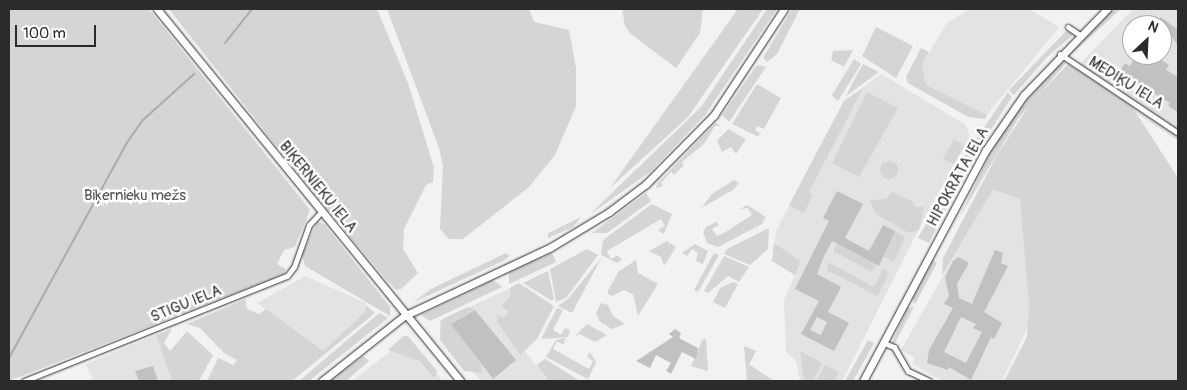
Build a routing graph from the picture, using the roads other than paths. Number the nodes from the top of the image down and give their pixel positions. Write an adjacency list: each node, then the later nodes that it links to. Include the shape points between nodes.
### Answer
1 (157, 9): 8 (street, BIĶERNIEKU IELA)
2 (784, 9): 9 (street, via 714,115 646,184 568,237)
3 (1107, 9): 5 (street, HIPOKRĀTA IELA)
4 (1068, 27): 5 (street)
5 (1080, 35): 6 (street, HIPOKRĀTA IELA)
6 (1060, 54): 7 (street, MEDIĶU IELA); 10 (street, HIPOKRĀTA IELA, via 1024,95 986,150)
7 (1178, 133)
8 (321, 212): 9 (street, BIĶERNIEKU IELA); 11 (street, STIGU IELA, via 309,226 294,267 287,276)
9 (404, 316): 12 (street); 13 (street, BIĶERNIEKU IELA)
10 (884, 343): 14 (street, HIPOKRĀTA IELA); 15 (street, via 894,348 908,371)
11 (24, 381)
12 (322, 381)
13 (460, 381)
14 (863, 381)
15 (929, 381)

